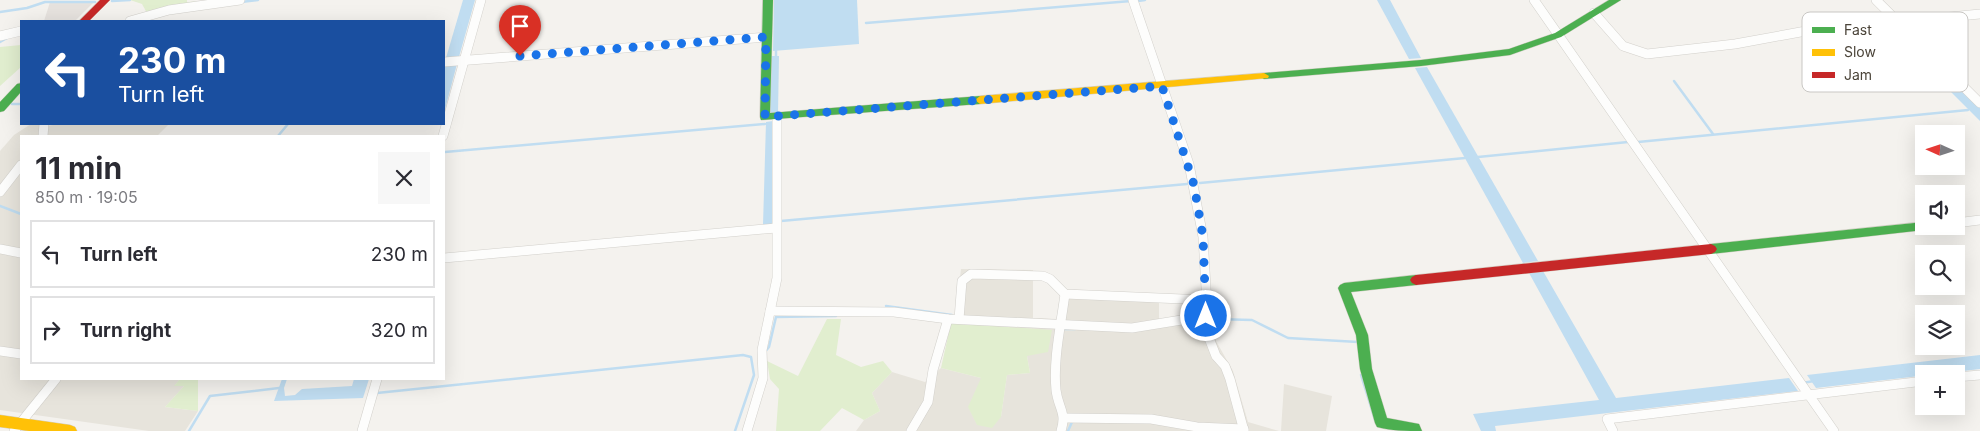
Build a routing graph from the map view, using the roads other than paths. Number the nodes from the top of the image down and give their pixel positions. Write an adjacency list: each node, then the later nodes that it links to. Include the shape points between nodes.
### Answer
1 (105, 0): 11 (street)
2 (240, 0): 12 (street, via 169,10)
3 (481, 0): 18 (street)
4 (768, 0): 17 (street)
5 (1133, 0): 20 (street)
6 (1534, 0): 15 (street)
7 (1616, 0): 10 (street)
8 (1876, 0): 9 (street)
9 (1884, 12)
10 (1594, 13): 14 (street, via 1624,46 1647,54 1735,44); 15 (street)
11 (85, 20)
12 (134, 20)
13 (20, 31): 16 (street)
14 (1802, 32)
15 (1558, 35): 20 (street, via 1510,52); 34 (street)
16 (0, 36)
17 (766, 37): 18 (street); 25 (street, via 765,117)
18 (460, 61): 19 (street); 26 (street)
19 (446, 62)
20 (1162, 86): 25 (street); 38 (street, via 1194,185 1203,237)
21 (20, 87): 24 (street)
22 (1968, 92): 23 (street)
23 (1979, 102)
24 (0, 108)
25 (773, 117): 32 (street)
26 (443, 135)
27 (20, 166): 28 (street)
28 (0, 192)
29 (1980, 220): 30 (street)
30 (1965, 221)
31 (1915, 227): 34 (street)
32 (776, 228): 36 (street); 39 (street, via 777,278)
33 (0, 249): 35 (street)
34 (1707, 250): 50 (street); 56 (street, via 1344,288 1362,335 1366,369 1382,424)
35 (20, 253)
36 (445, 258)
37 (1065, 294): 38 (street); 41 (street, via 1043,276 970,274 962,281); 42 (street)
38 (1206, 300): 40 (street)
39 (770, 311): 41 (street, via 894,312); 59 (street, via 762,354 763,378)
40 (1206, 316): 42 (street, via 1132,328); 55 (street, via 1209,338 1230,379)
41 (954, 319): 42 (street); 60 (street, via 934,370 928,402)
42 (1060, 326): 51 (street, via 1056,392)
43 (0, 351): 44 (street)
44 (20, 354)
45 (1980, 374): 46 (street)
46 (1965, 376)
47 (55, 380): 53 (street)
48 (377, 380): 58 (street)
49 (1915, 381): 50 (street)
50 (1804, 387): 62 (street, via 1607,419); 63 (street)
51 (1064, 418): 55 (street, via 1151,418 1197,427); 61 (street)
52 (0, 421): 53 (street)
53 (17, 428): 54 (street)
54 (50, 430): 57 (street)
55 (1244, 430)
56 (1415, 430)
57 (70, 431)
58 (362, 431)
59 (747, 431)
60 (911, 431)
61 (1061, 431)
62 (1614, 431)
63 (1834, 431)

